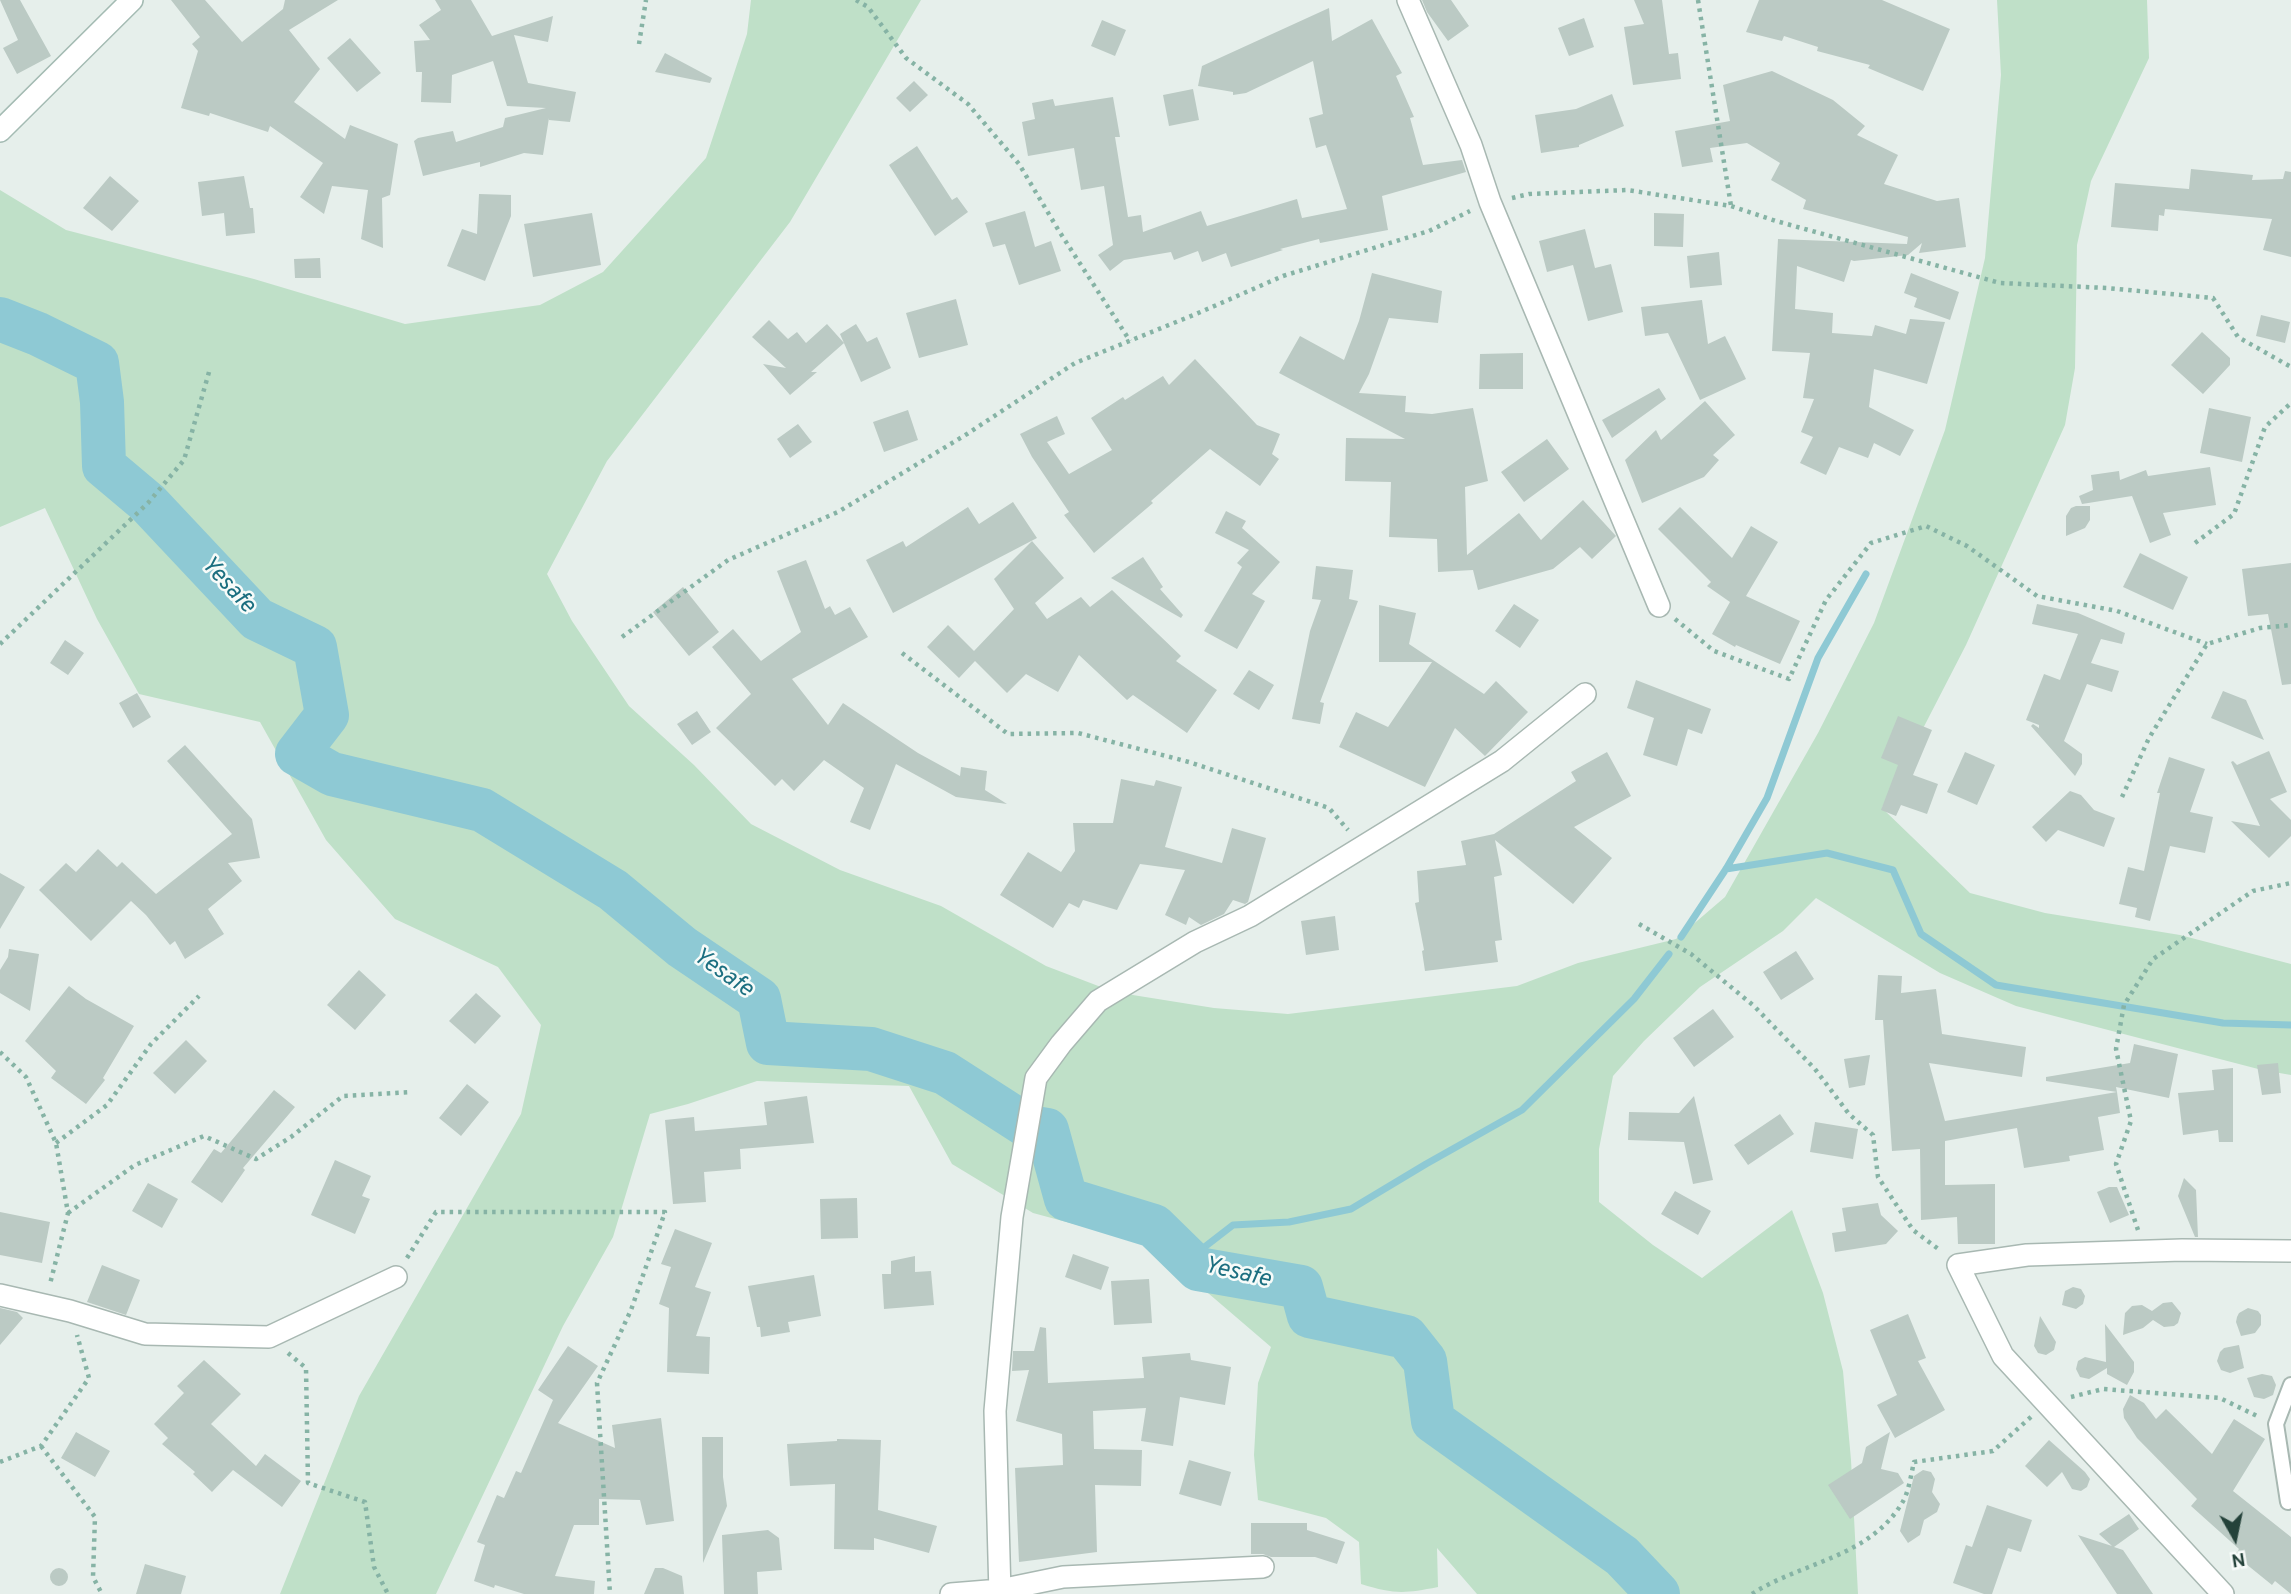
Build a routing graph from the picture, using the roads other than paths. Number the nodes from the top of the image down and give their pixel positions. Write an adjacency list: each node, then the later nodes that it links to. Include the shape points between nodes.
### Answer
1 (132, 0): 3 (street)
2 (1408, 0): 4 (street)
3 (0, 131)
4 (1659, 606)
5 (1585, 694): 12 (street, via 1502,761 1250,916 1098,1001 1036,1078 1012,1217 995,1411)
6 (2291, 1251): 14 (street, via 2027,1255 1958,1265 2003,1356)
7 (396, 1277): 8 (street, via 269,1337 145,1334)
8 (0, 1295)
9 (2291, 1385): 10 (lane, via 2276,1424)
10 (2288, 1502)
11 (1263, 1567): 12 (street, via 1063,1577)
12 (1000, 1592): 13 (street)
13 (951, 1594)
14 (2223, 1594)

